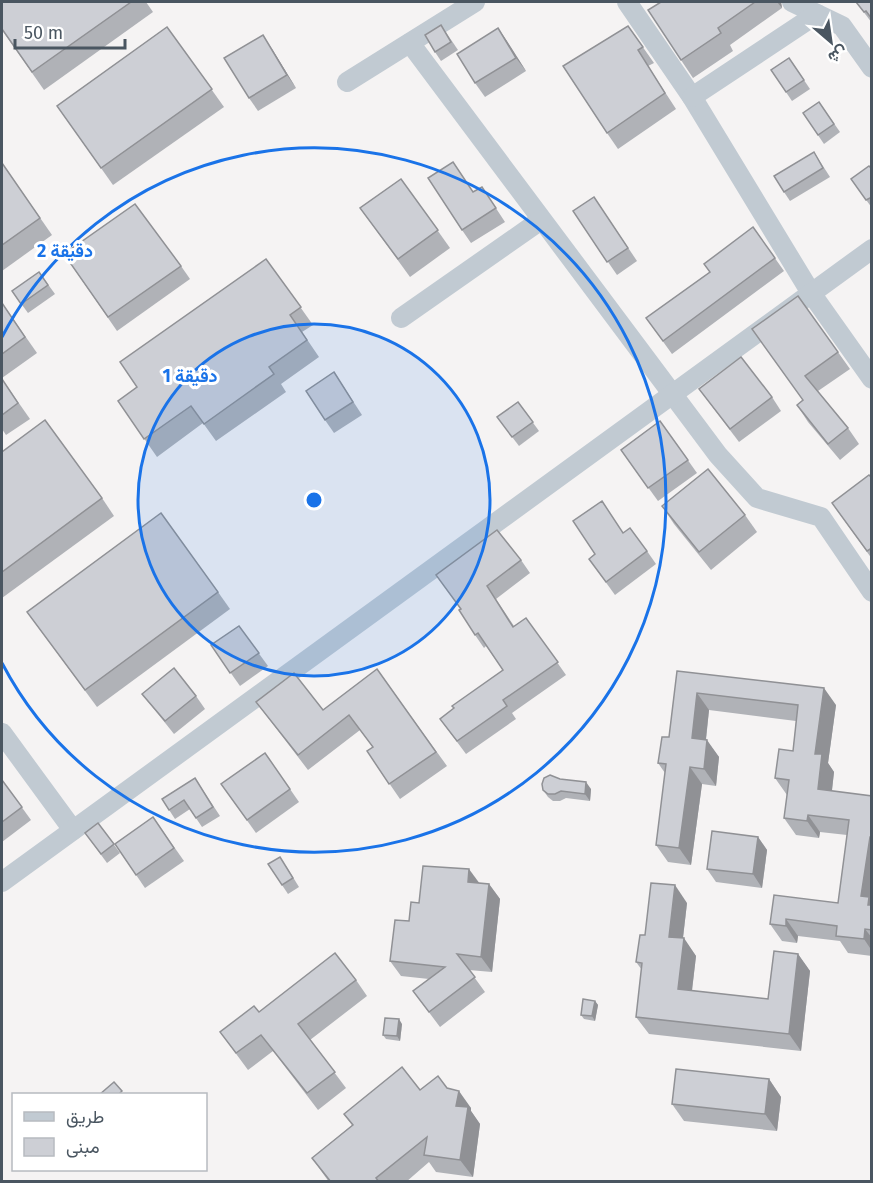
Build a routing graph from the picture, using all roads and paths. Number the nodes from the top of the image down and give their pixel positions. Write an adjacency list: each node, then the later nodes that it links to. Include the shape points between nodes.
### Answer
1 (475, 2): 5 (street)
2 (627, 2): 8 (street)
3 (792, 2): 4 (street)
4 (818, 14): 6 (street, via 842,26); 8 (street)
5 (410, 43): 7 (street); 9 (street)
6 (872, 68)
7 (348, 82)
8 (692, 97): 11 (street)
9 (541, 220): 12 (street); 14 (street)
10 (872, 249): 11 (street)
11 (811, 293): 13 (street); 14 (street)
12 (401, 318)
13 (872, 379)
14 (672, 394): 16 (street, via 757,498); 19 (street)
15 (838, 504): 16 (street)
16 (821, 517): 17 (street)
17 (872, 592)
18 (2, 733): 19 (street)
19 (73, 830): 20 (street)
20 (2, 882)

